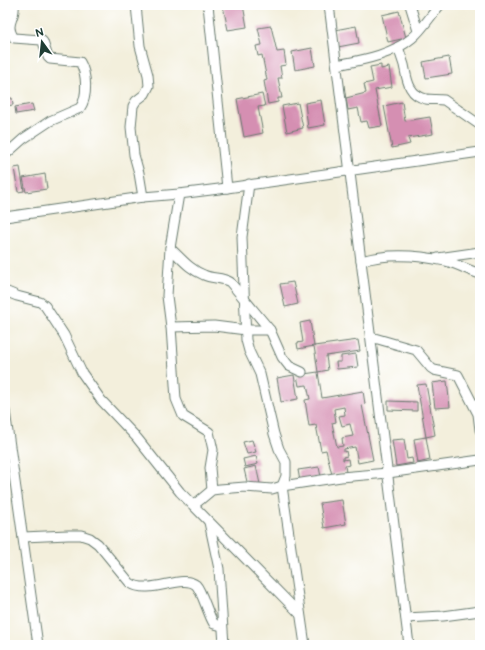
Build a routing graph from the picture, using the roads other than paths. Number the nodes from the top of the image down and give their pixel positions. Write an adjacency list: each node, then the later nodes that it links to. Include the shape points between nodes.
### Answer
1 (14, 5): 12 (street, via 15,11 10,24 14,38 41,40 50,59 80,62 86,76 83,104 80,108 50,121)
2 (136, 5): 17 (street, via 140,46 149,86 133,106 131,127)
3 (208, 5): 15 (street)
4 (329, 5): 9 (street)
5 (410, 5): 7 (street)
6 (440, 5): 7 (street)
7 (418, 31): 8 (street)
8 (398, 47): 9 (street); 10 (street, via 413,93 427,100 444,100)
9 (337, 65): 13 (street)
10 (480, 125)
11 (480, 152): 13 (street)
12 (5, 155)
13 (350, 171): 14 (street); 22 (street)
14 (249, 184): 15 (street); 25 (street, via 242,237)
15 (227, 188): 16 (street)
16 (179, 194): 17 (street); 19 (street)
17 (143, 197): 18 (street)
18 (5, 217)
19 (170, 248): 25 (street, via 188,267 204,275 226,279); 26 (street, via 167,296)
20 (480, 252): 21 (street)
21 (429, 259): 22 (street, via 391,256); 23 (street)
22 (361, 261): 29 (street)
23 (480, 274)
24 (5, 291): 37 (street, via 45,306 64,335 82,373 102,400)
25 (245, 302): 27 (street); 28 (street)
26 (172, 327): 27 (street, via 214,326); 36 (street, via 176,399 183,416 209,432 213,450 210,468)
27 (246, 330): 28 (street); 35 (street, via 246,340 260,374 274,434 286,462 286,476)
28 (270, 330): 30 (street, via 282,357 289,366)
29 (371, 336): 32 (street, via 416,350 434,370 458,375 478,414); 34 (street)
30 (302, 372)
31 (5, 411): 39 (street)
32 (480, 430)
33 (480, 460): 34 (street)
34 (388, 473): 35 (street); 42 (street)
35 (282, 486): 36 (street, via 272,489 245,487); 41 (street)
36 (212, 490): 37 (street)
37 (194, 505): 38 (street)
38 (209, 522): 41 (street); 43 (street, via 219,570)
39 (23, 537): 43 (street, via 81,535 90,538 136,587 182,582 196,585 210,619 214,624); 44 (street)
40 (480, 610): 42 (street)
41 (300, 614): 46 (street)
42 (406, 618): 47 (street)
43 (222, 626): 45 (street)
44 (38, 645)
45 (224, 645)
46 (305, 645)
47 (409, 645)

